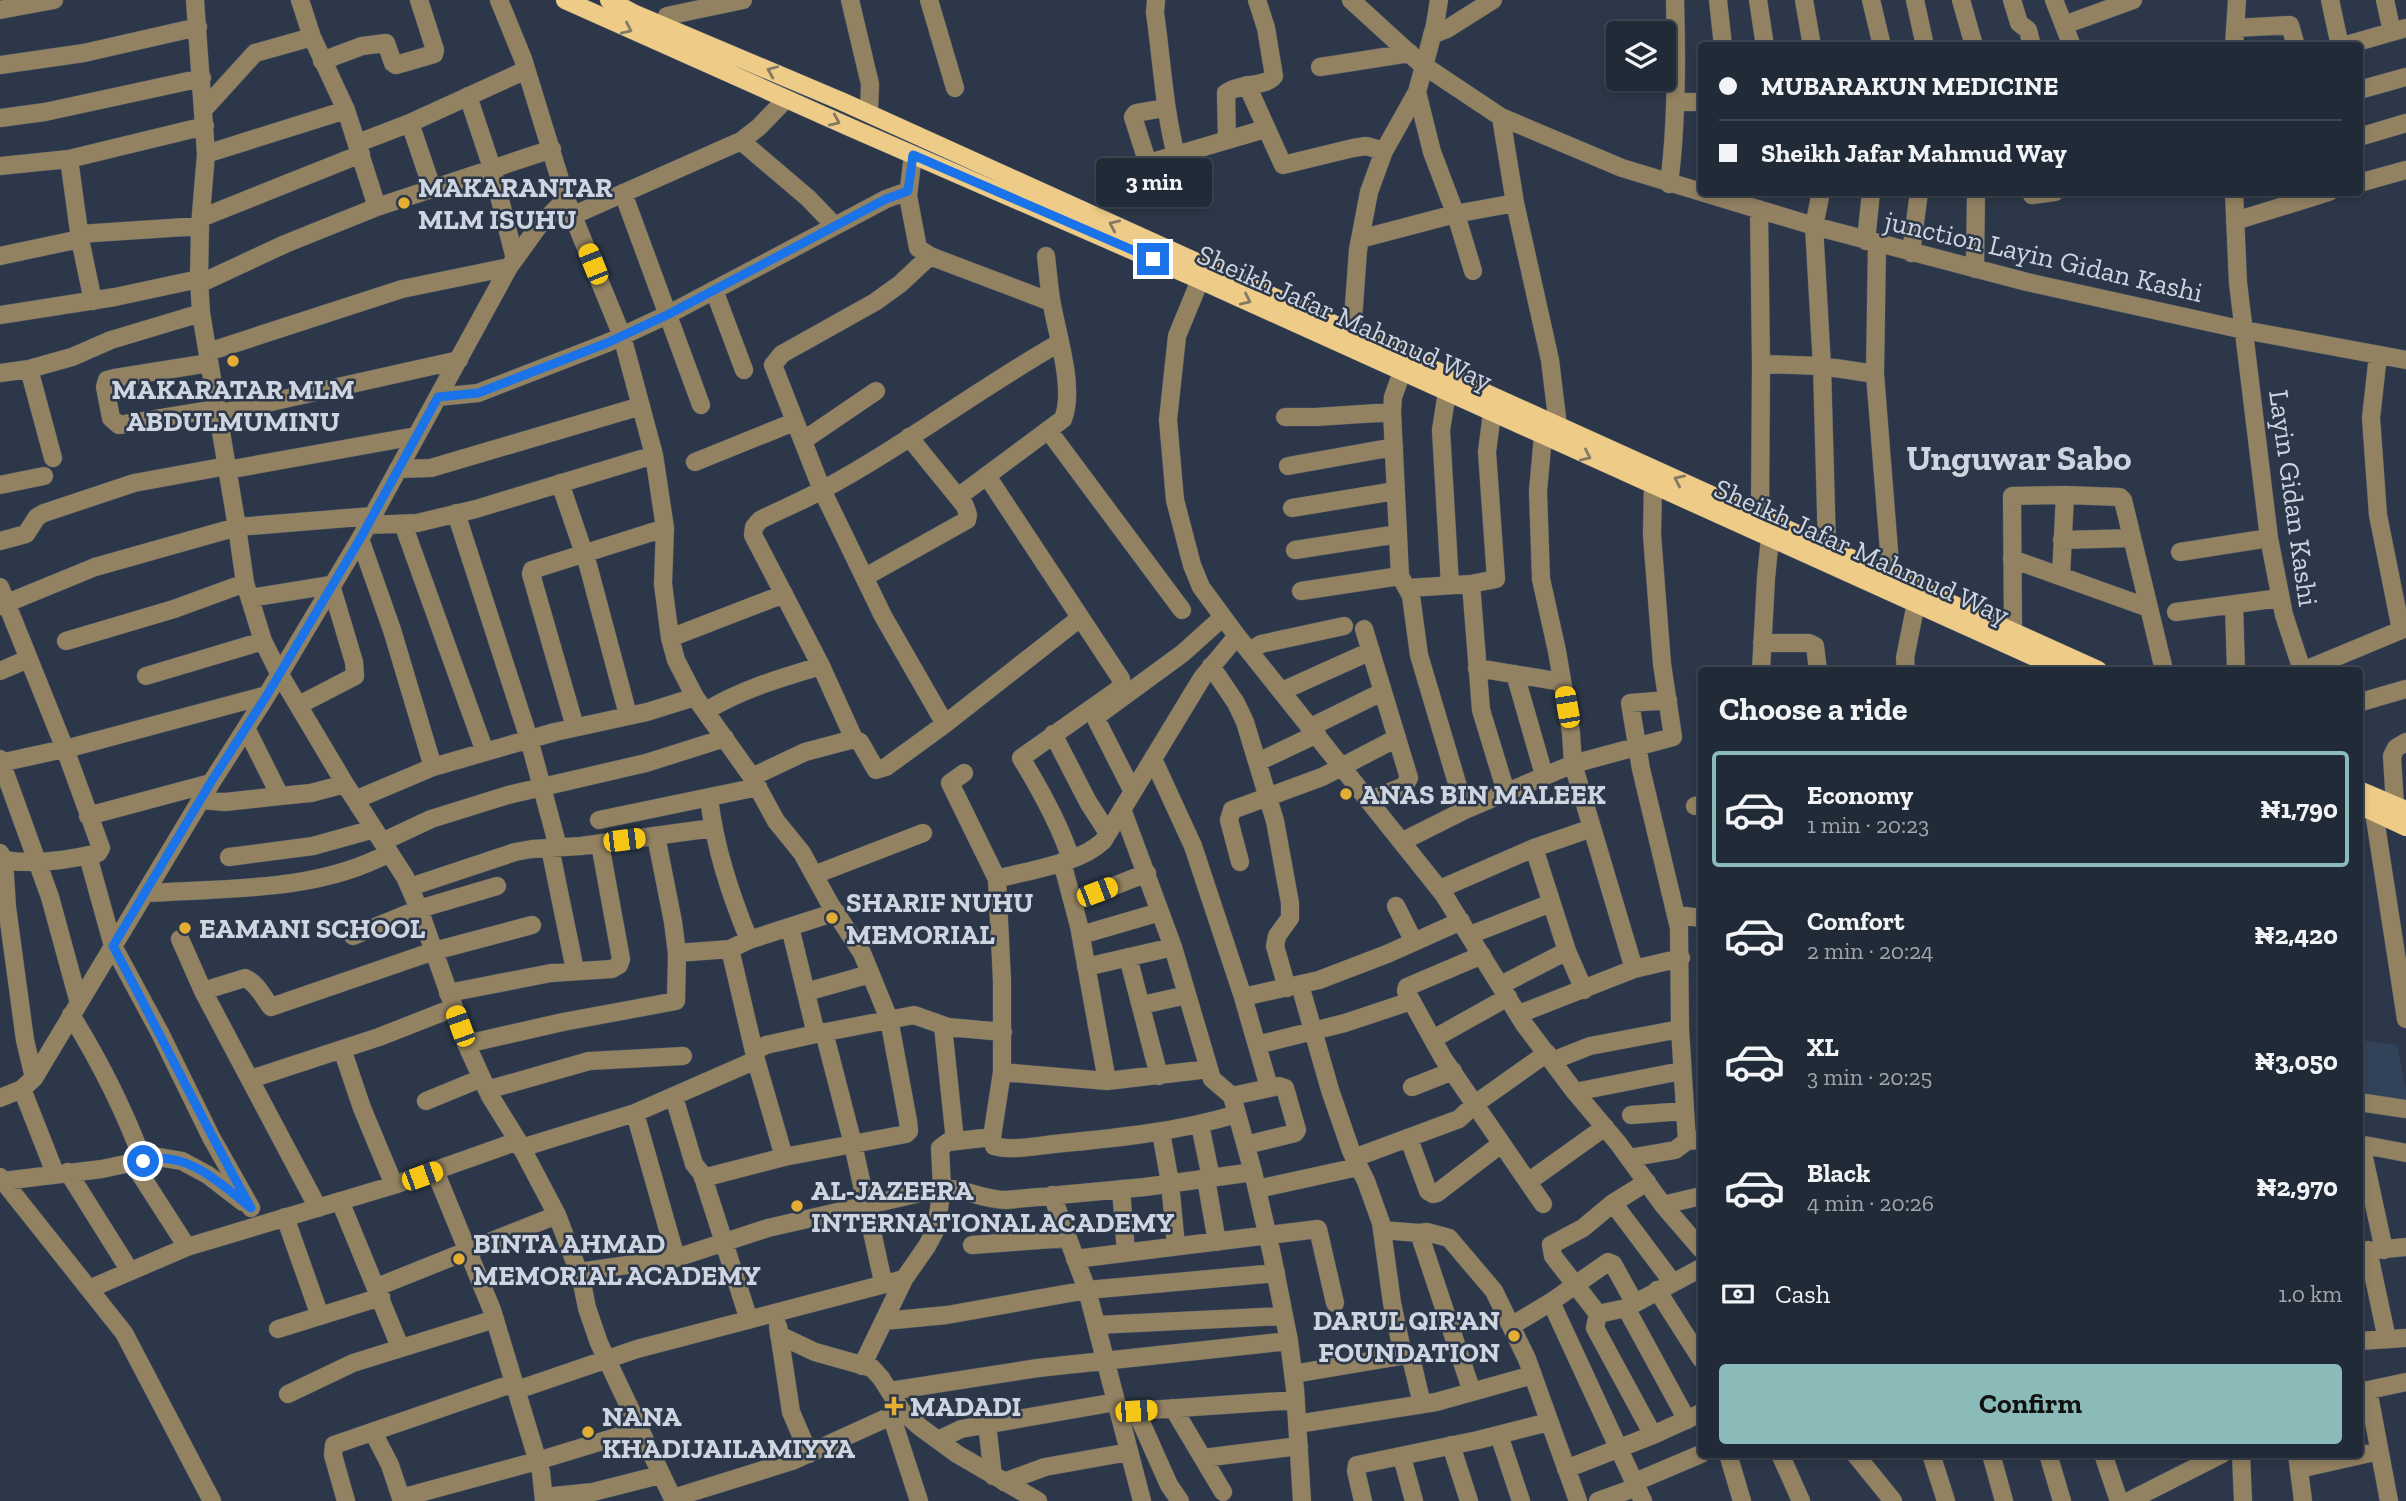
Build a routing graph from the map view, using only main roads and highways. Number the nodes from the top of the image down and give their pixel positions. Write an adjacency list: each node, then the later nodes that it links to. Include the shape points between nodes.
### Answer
1 (565, 0): 4 (main road, Sheikh Jafar Mahmud Way, one-way to 4, via 1492,413)
2 (609, 0): 3 (main road, Sheikh Jafar Mahmud Way, via 633,13)
3 (667, 14): 4 (main road, Sheikh Jafar Mahmud Way, one-way to 3, via 1352,333 869,113)
4 (1551, 431): 5 (main road, Sheikh Jafar Mahmud Way, one-way to 5, via 1653,485); 6 (main road, Sheikh Jafar Mahmud Way, one-way to 4, via 1760,517)
5 (2054, 667)
6 (2091, 667)
7 (2363, 792): 8 (main road)
8 (2401, 808)
9 (2366, 809): 10 (main road)
10 (2406, 827)

